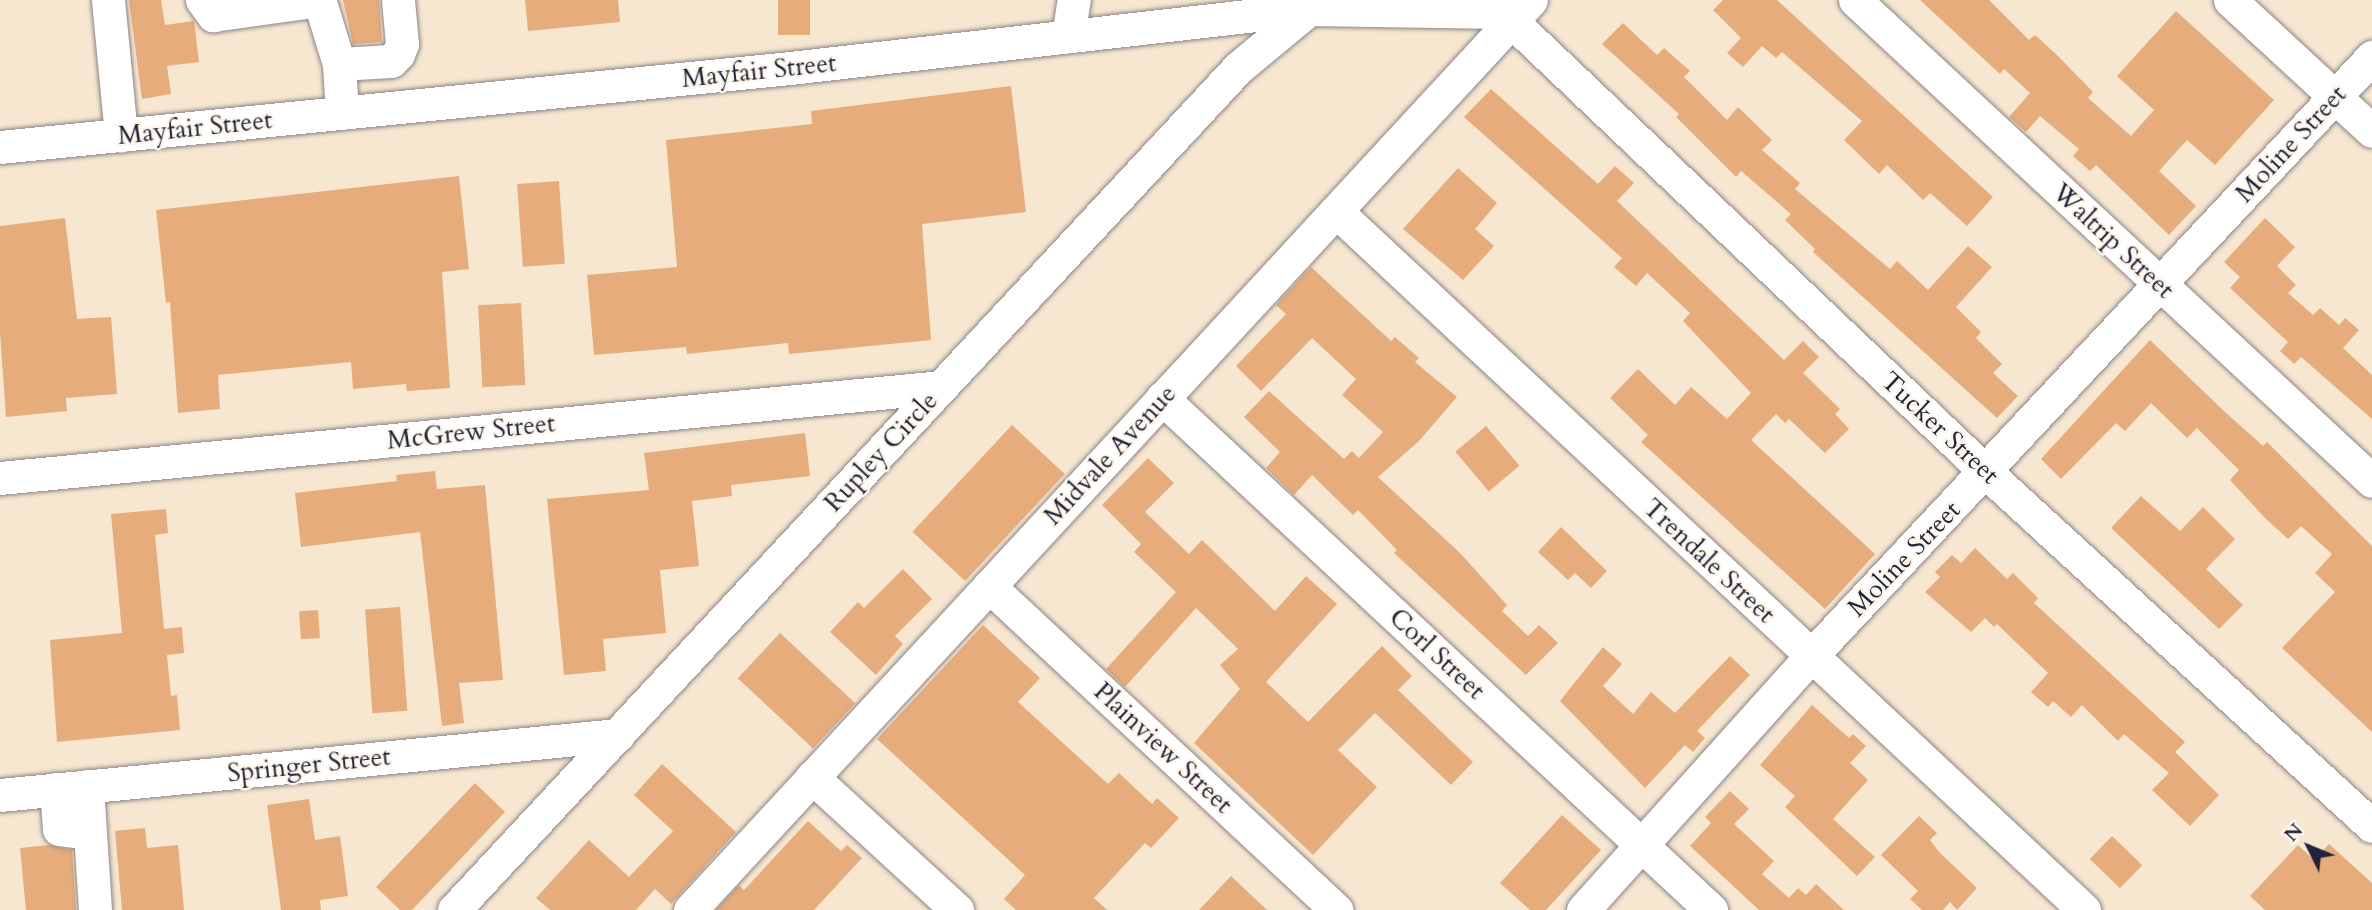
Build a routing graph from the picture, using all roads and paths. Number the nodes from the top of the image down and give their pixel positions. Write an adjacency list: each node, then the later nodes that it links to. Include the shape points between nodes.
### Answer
1 (108, 0): 17 (street)
2 (202, 0): 8 (street, via 213,15)
3 (398, 0): 13 (street, via 402,44 398,54 391,61)
4 (1074, 0): 11 (street)
5 (1855, 0): 20 (street, Waltrip Street)
6 (2230, 0): 14 (street)
7 (320, 1): 8 (street); 13 (street)
8 (257, 5)
9 (1309, 5): 10 (street, Mayfair Street); 11 (street, Mayfair Street); 21 (street, Rupley Circle, via 1238,68)
10 (1523, 10): 19 (street, Midvale Avenue); 23 (street, Tucker Street, via 1533,44)
11 (1068, 36): 15 (street, Mayfair Street)
12 (2372, 57): 14 (street, Moline Street)
13 (339, 64): 15 (street)
14 (2334, 96): 16 (street); 20 (street, Moline Street)
15 (342, 113): 17 (street, Mayfair Street)
16 (2372, 131)
17 (121, 135): 18 (street, Mayfair Street)
18 (0, 147)
19 (1336, 211): 22 (street, Midvale Avenue); 27 (street, Trendale Street)
20 (2161, 285): 23 (street, Moline Street); 25 (street, Waltrip Street)
21 (941, 387): 24 (street, McGrew Street); 28 (street, Rupley Circle)
22 (1162, 398): 26 (street, Midvale Avenue); 33 (street, Corl Street)
23 (1987, 472): 27 (street, Moline Street); 32 (street, Tucker Street)
24 (0, 478)
25 (2372, 481)
26 (989, 586): 29 (street, Midvale Avenue); 38 (street, Plainview Street)
27 (1811, 656): 33 (street, Moline Street); 41 (street, Trendale Street)
28 (618, 734): 30 (street, Springer Street); 35 (street, Rupley Circle)
29 (813, 776): 36 (street, Midvale Avenue); 37 (street)
30 (71, 788): 31 (street, Springer Street); 34 (street, via 60,829 90,833)
31 (0, 795)
32 (2372, 827)
33 (1642, 846): 39 (street, Moline Street); 40 (street, Corl Street)
34 (96, 910)
35 (454, 910)
36 (690, 910)
37 (957, 910)
38 (1337, 910)
39 (1583, 910)
40 (1712, 910)
41 (2084, 910)

